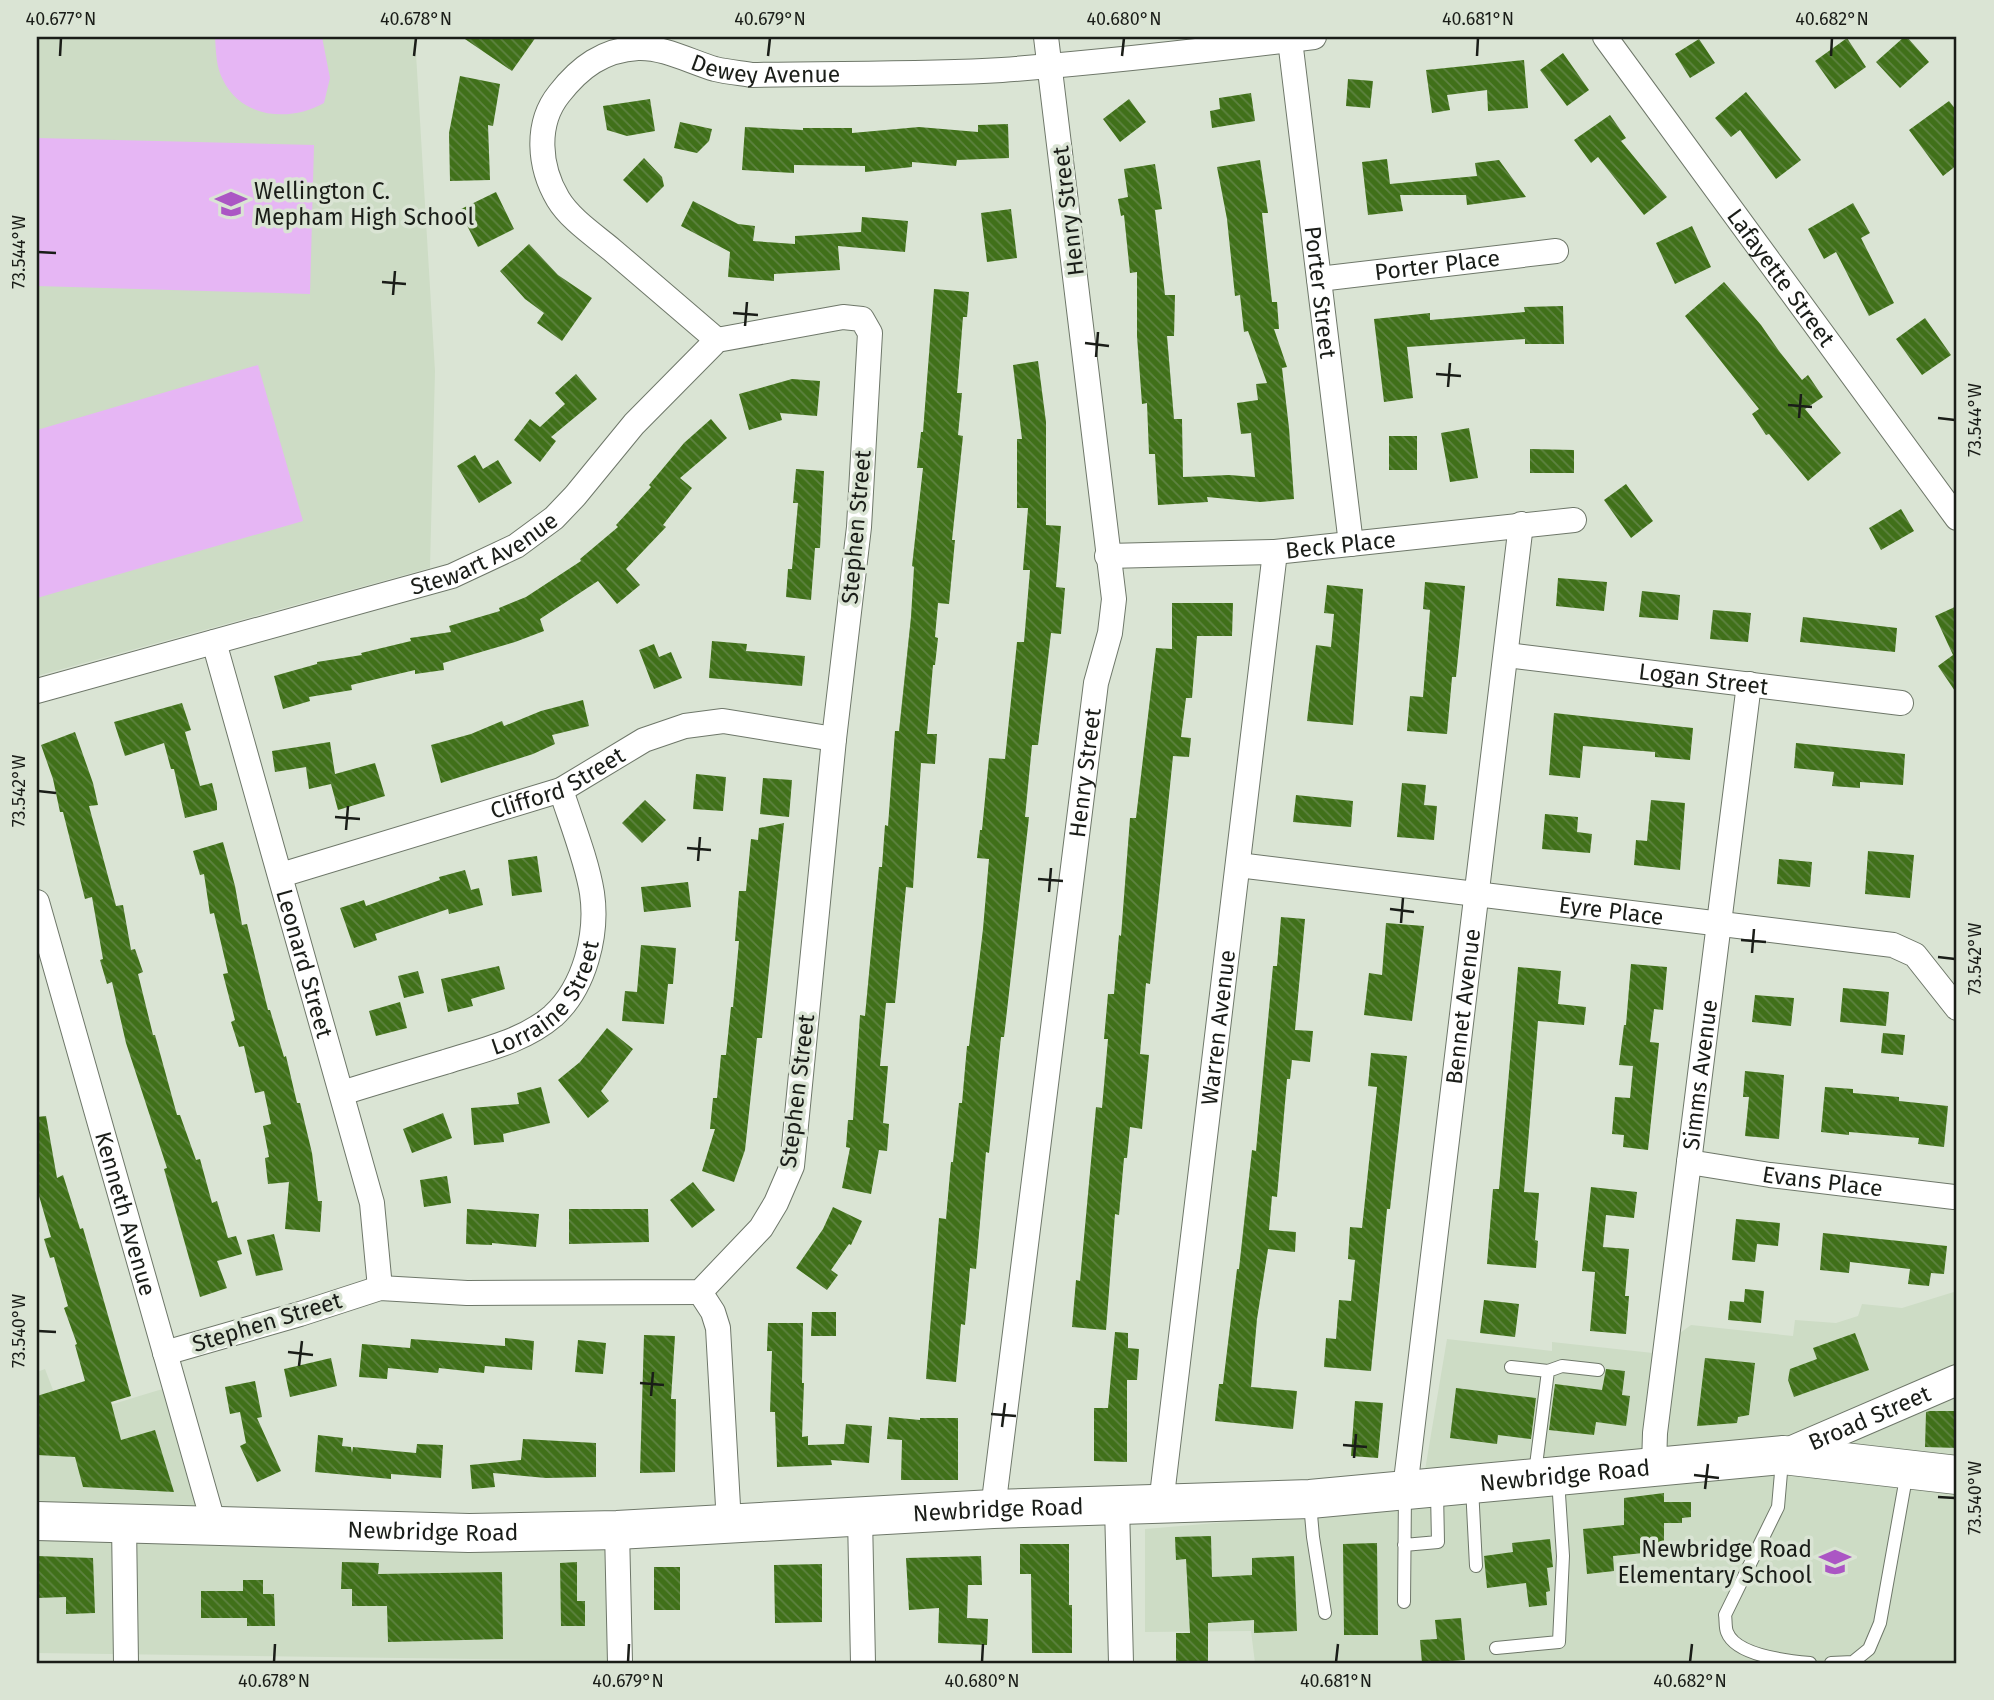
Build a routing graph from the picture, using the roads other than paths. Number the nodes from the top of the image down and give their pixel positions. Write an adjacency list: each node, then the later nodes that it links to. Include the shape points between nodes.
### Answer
1 (1046, 37): 4 (street, Henry Street)
2 (1605, 37): 8 (street, Lafayette Street)
3 (1302, 38): 4 (street, Dewey Avenue); 6 (street, Porter Street)
4 (1050, 65): 7 (street, Dewey Avenue, via 752,75 641,48 614,51 573,75 552,103 543,128 544,166 558,200); 13 (street, Henry Street)
5 (1556, 251): 6 (street, Porter Place)
6 (1319, 279): 11 (street, Porter Street)
7 (717, 340): 14 (street, Stewart Avenue, via 634,424 575,496 516,546 452,576); 19 (street, Stephen Street, via 844,317 862,319 870,333 859,527)
8 (1957, 518)
9 (1574, 520): 10 (street, Beck Place)
10 (1521, 524): 11 (street, Beck Place); 15 (street, Bennet Avenue)
11 (1351, 544): 12 (street, Beck Place)
12 (1275, 552): 13 (street, Beck Place); 21 (street, Warren Avenue)
13 (1107, 556): 46 (street, Henry Street, via 1114,599 1110,633 1096,682)
14 (214, 642): 17 (street, Stewart Avenue); 22 (street, Leonard Street)
15 (1507, 655): 16 (street, Logan Street); 23 (street, Bennet Avenue)
16 (1749, 684): 18 (street, Logan Street); 25 (street, Simms Avenue)
17 (37, 691)
18 (1901, 703)
19 (834, 739): 20 (street, Clifford Street, via 723,721 685,726 644,740); 31 (street, Stephen Street, via 792,1166 761,1228)
20 (561, 790): 22 (street, Clifford Street); 27 (street, Lorraine Street, via 591,891 594,917 584,968 565,1001 554,1015 508,1043)
21 (1238, 865): 23 (street, Eyre Place); 44 (street, Warren Avenue)
22 (281, 876): 27 (street, Leonard Street)
23 (1478, 894): 25 (street, Eyre Place); 42 (street, Bennet Avenue)
24 (37, 902): 32 (street, Kenneth Avenue)
25 (1718, 924): 26 (street, Eyre Place, via 1893,945 1915,955); 28 (street, Simms Avenue)
26 (1957, 1008)
27 (342, 1093): 30 (street, Leonard Street, via 372,1203)
28 (1689, 1162): 29 (street, Evans Place); 38 (street, Simms Avenue)
29 (1954, 1197)
30 (380, 1287): 31 (street, Stephen Street, via 467,1293); 32 (street, Stephen Street)
31 (700, 1292): 50 (street, via 718,1328)
32 (165, 1353): 51 (street, Kenneth Avenue)
33 (1511, 1367): 35 (lane)
34 (1598, 1370): 35 (lane, via 1562,1366)
35 (1548, 1371): 41 (lane)
36 (1957, 1380): 37 (street, Broad Street)
37 (1783, 1455): 38 (main road, Newbridge Road); 39 (main road, Newbridge Road); 62 (lane, via 1778,1507 1725,1615 1727,1633 1741,1647 1775,1659)
38 (1654, 1466): 41 (main road, Newbridge Road)
39 (1908, 1468): 40 (main road, Newbridge Road); 63 (lane, via 1880,1623 1869,1649 1853,1662)
40 (1957, 1475)
41 (1546, 1476): 42 (main road, Newbridge Road); 57 (lane, via 1563,1556 1559,1642)
42 (1438, 1486): 43 (main road, Newbridge Road); 53 (lane); 53 (lane, via 1438,1542); 54 (lane)
43 (1310, 1499): 44 (main road, Newbridge Road); 56 (lane)
44 (1161, 1504): 45 (main road, Newbridge Road)
45 (1117, 1506): 46 (main road, Newbridge Road); 61 (street)
46 (993, 1509): 47 (main road, Newbridge Road)
47 (860, 1517): 50 (main road, Newbridge Road); 60 (street)
48 (37, 1521): 49 (main road, Newbridge Road)
49 (124, 1524): 51 (main road, Newbridge Road); 58 (street)
50 (729, 1524): 52 (main road, Newbridge Road)
51 (214, 1525): 52 (main road, Newbridge Road, via 469,1533)
52 (617, 1530): 59 (street)
53 (1404, 1545): 55 (lane)
54 (1476, 1566)
55 (1404, 1602)
56 (1325, 1613)
57 (1496, 1648)
58 (126, 1663)
59 (620, 1663)
60 (863, 1663)
61 (1121, 1663)
62 (1810, 1663)
63 (1831, 1663)

